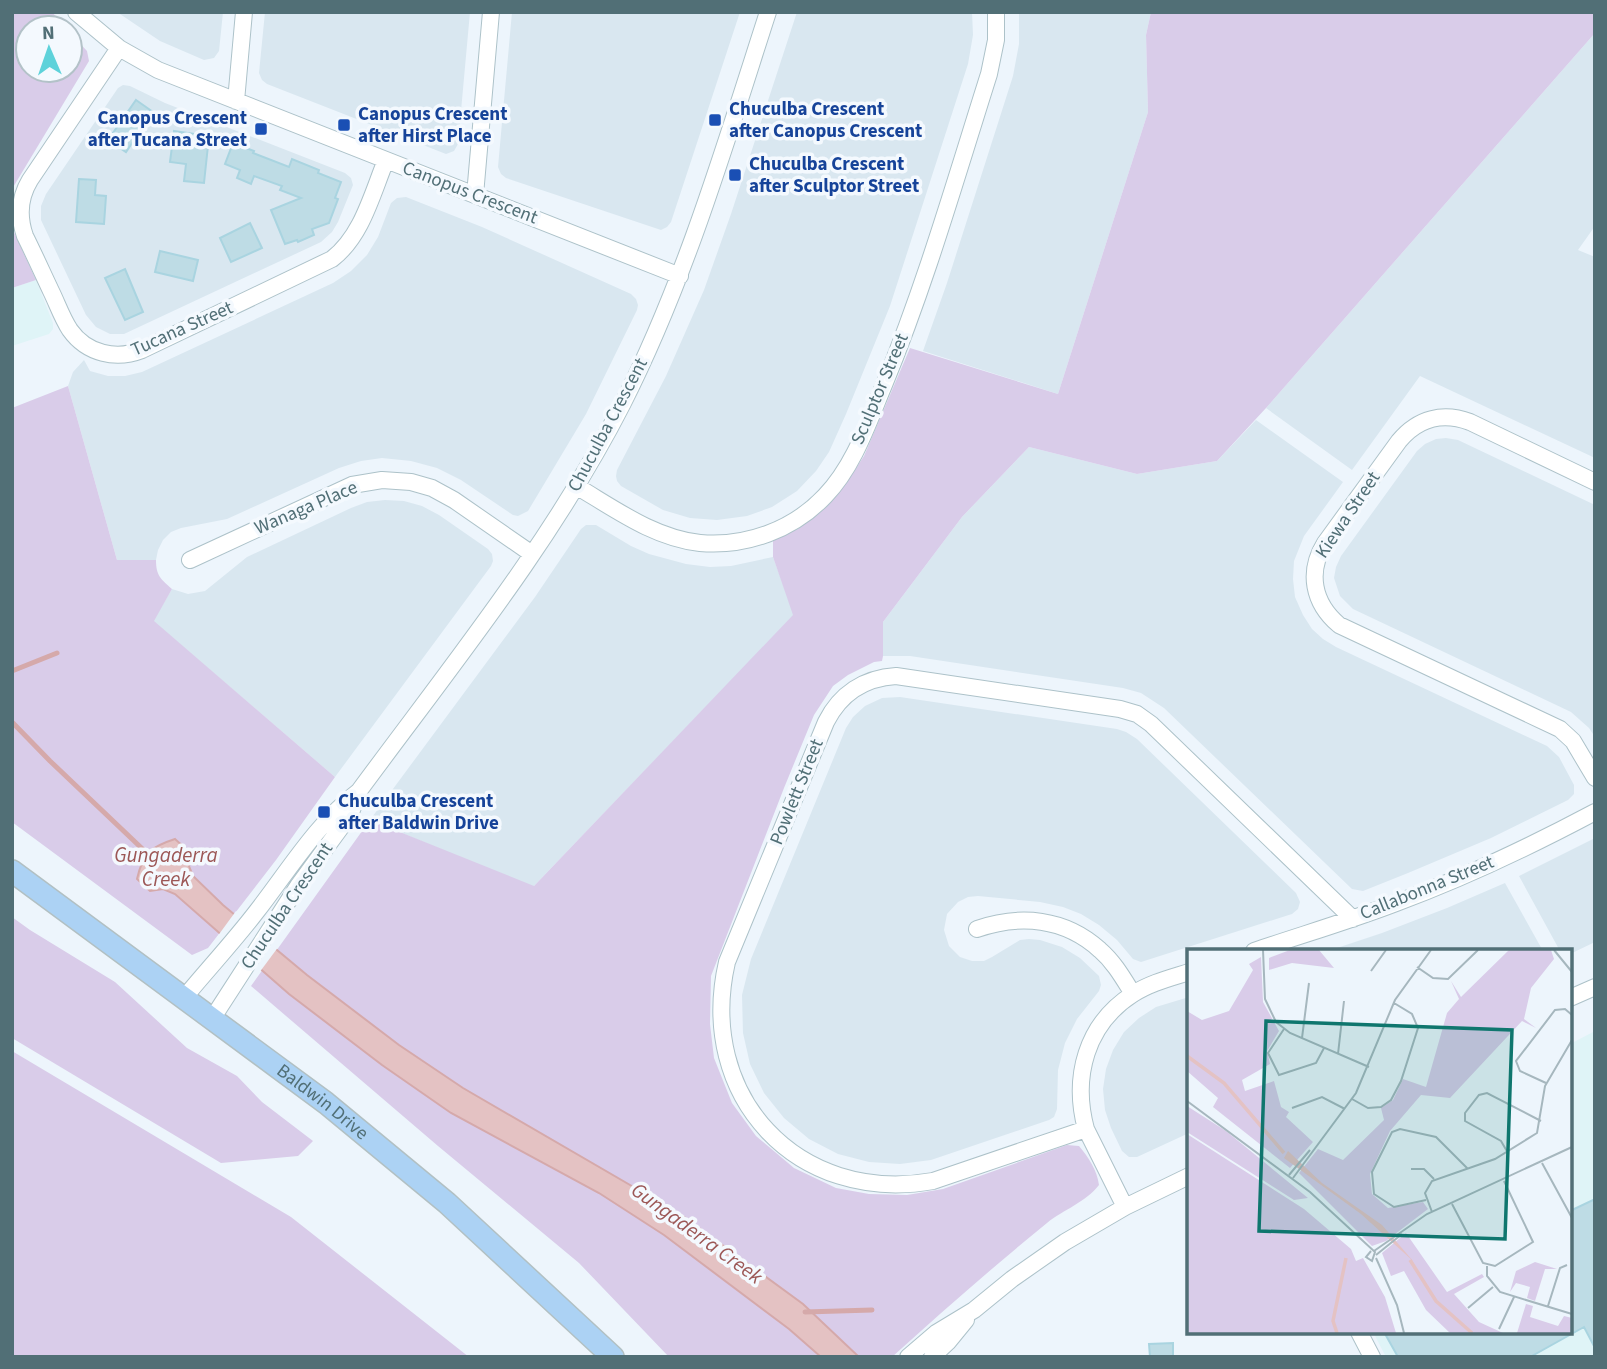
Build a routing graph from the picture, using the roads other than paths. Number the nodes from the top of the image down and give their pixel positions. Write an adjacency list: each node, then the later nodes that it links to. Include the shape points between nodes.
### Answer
1 (76, 12): 6 (street, Canopus Crescent)
2 (244, 12): 7 (street)
3 (491, 12): 9 (street)
4 (768, 12): 10 (street, Chuculba Crescent)
5 (996, 12): 12 (street, Sculptor Street, via 989,74 912,312 853,455 824,497 797,519 767,534 734,542 700,543 650,529)
6 (119, 48): 7 (street, Canopus Crescent, via 158,70); 8 (street, Tucana Street, via 25,188 20,208 25,236 66,322 78,339 94,350 113,355 142,350 332,259 356,234)
7 (236, 101): 8 (street, Canopus Crescent)
8 (386, 160): 9 (street, Canopus Crescent)
9 (475, 195): 10 (street, Canopus Crescent)
10 (680, 276): 12 (street, Chuculba Crescent, via 627,394)
11 (1595, 482): 15 (street, Kiewa Street, via 1461,419 1431,418 1399,441 1320,551 1314,578 1321,604 1339,625 1560,729 1573,741)
12 (576, 486): 13 (street, Chuculba Crescent)
13 (532, 554): 14 (street, Wanaga Place, via 432,488 382,480 352,485); 16 (street, Chuculba Crescent)
14 (190, 560)
15 (1595, 778)
16 (359, 791): 26 (street, Chuculba Crescent, via 339,806); 27 (street, Chuculba Crescent, via 350,815)
17 (1595, 811): 19 (street, Callabonna Street, via 1484,867)
18 (12, 870): 26 (main road, Baldwin Drive)
19 (1353, 919): 21 (street, Callabonna Street); 28 (street, Powlett Street, via 1137,714 907,676 874,679 845,695 826,722 727,962 722,1034 730,1069 746,1102 768,1131 795,1154 827,1172 879,1185 933,1181)
20 (977, 929): 24 (street, via 1020,920 1063,927 1100,950)
21 (1260, 949)
22 (1187, 973): 24 (street)
23 (1593, 991): 25 (street)
24 (1133, 994): 28 (street, via 1111,1012 1089,1047 1080,1087)
25 (1572, 997)
26 (184, 998): 27 (main road, Baldwin Drive)
27 (212, 1019): 33 (main road, Baldwin Drive, via 326,1103 447,1203)
28 (1086, 1129): 30 (street)
29 (1187, 1177): 30 (street)
30 (1125, 1207): 31 (street, via 1036,1262)
31 (974, 1310): 34 (street); 35 (street)
32 (1360, 1334): 36 (street)
33 (613, 1357)
34 (908, 1357)
35 (932, 1357)
36 (1372, 1357)

